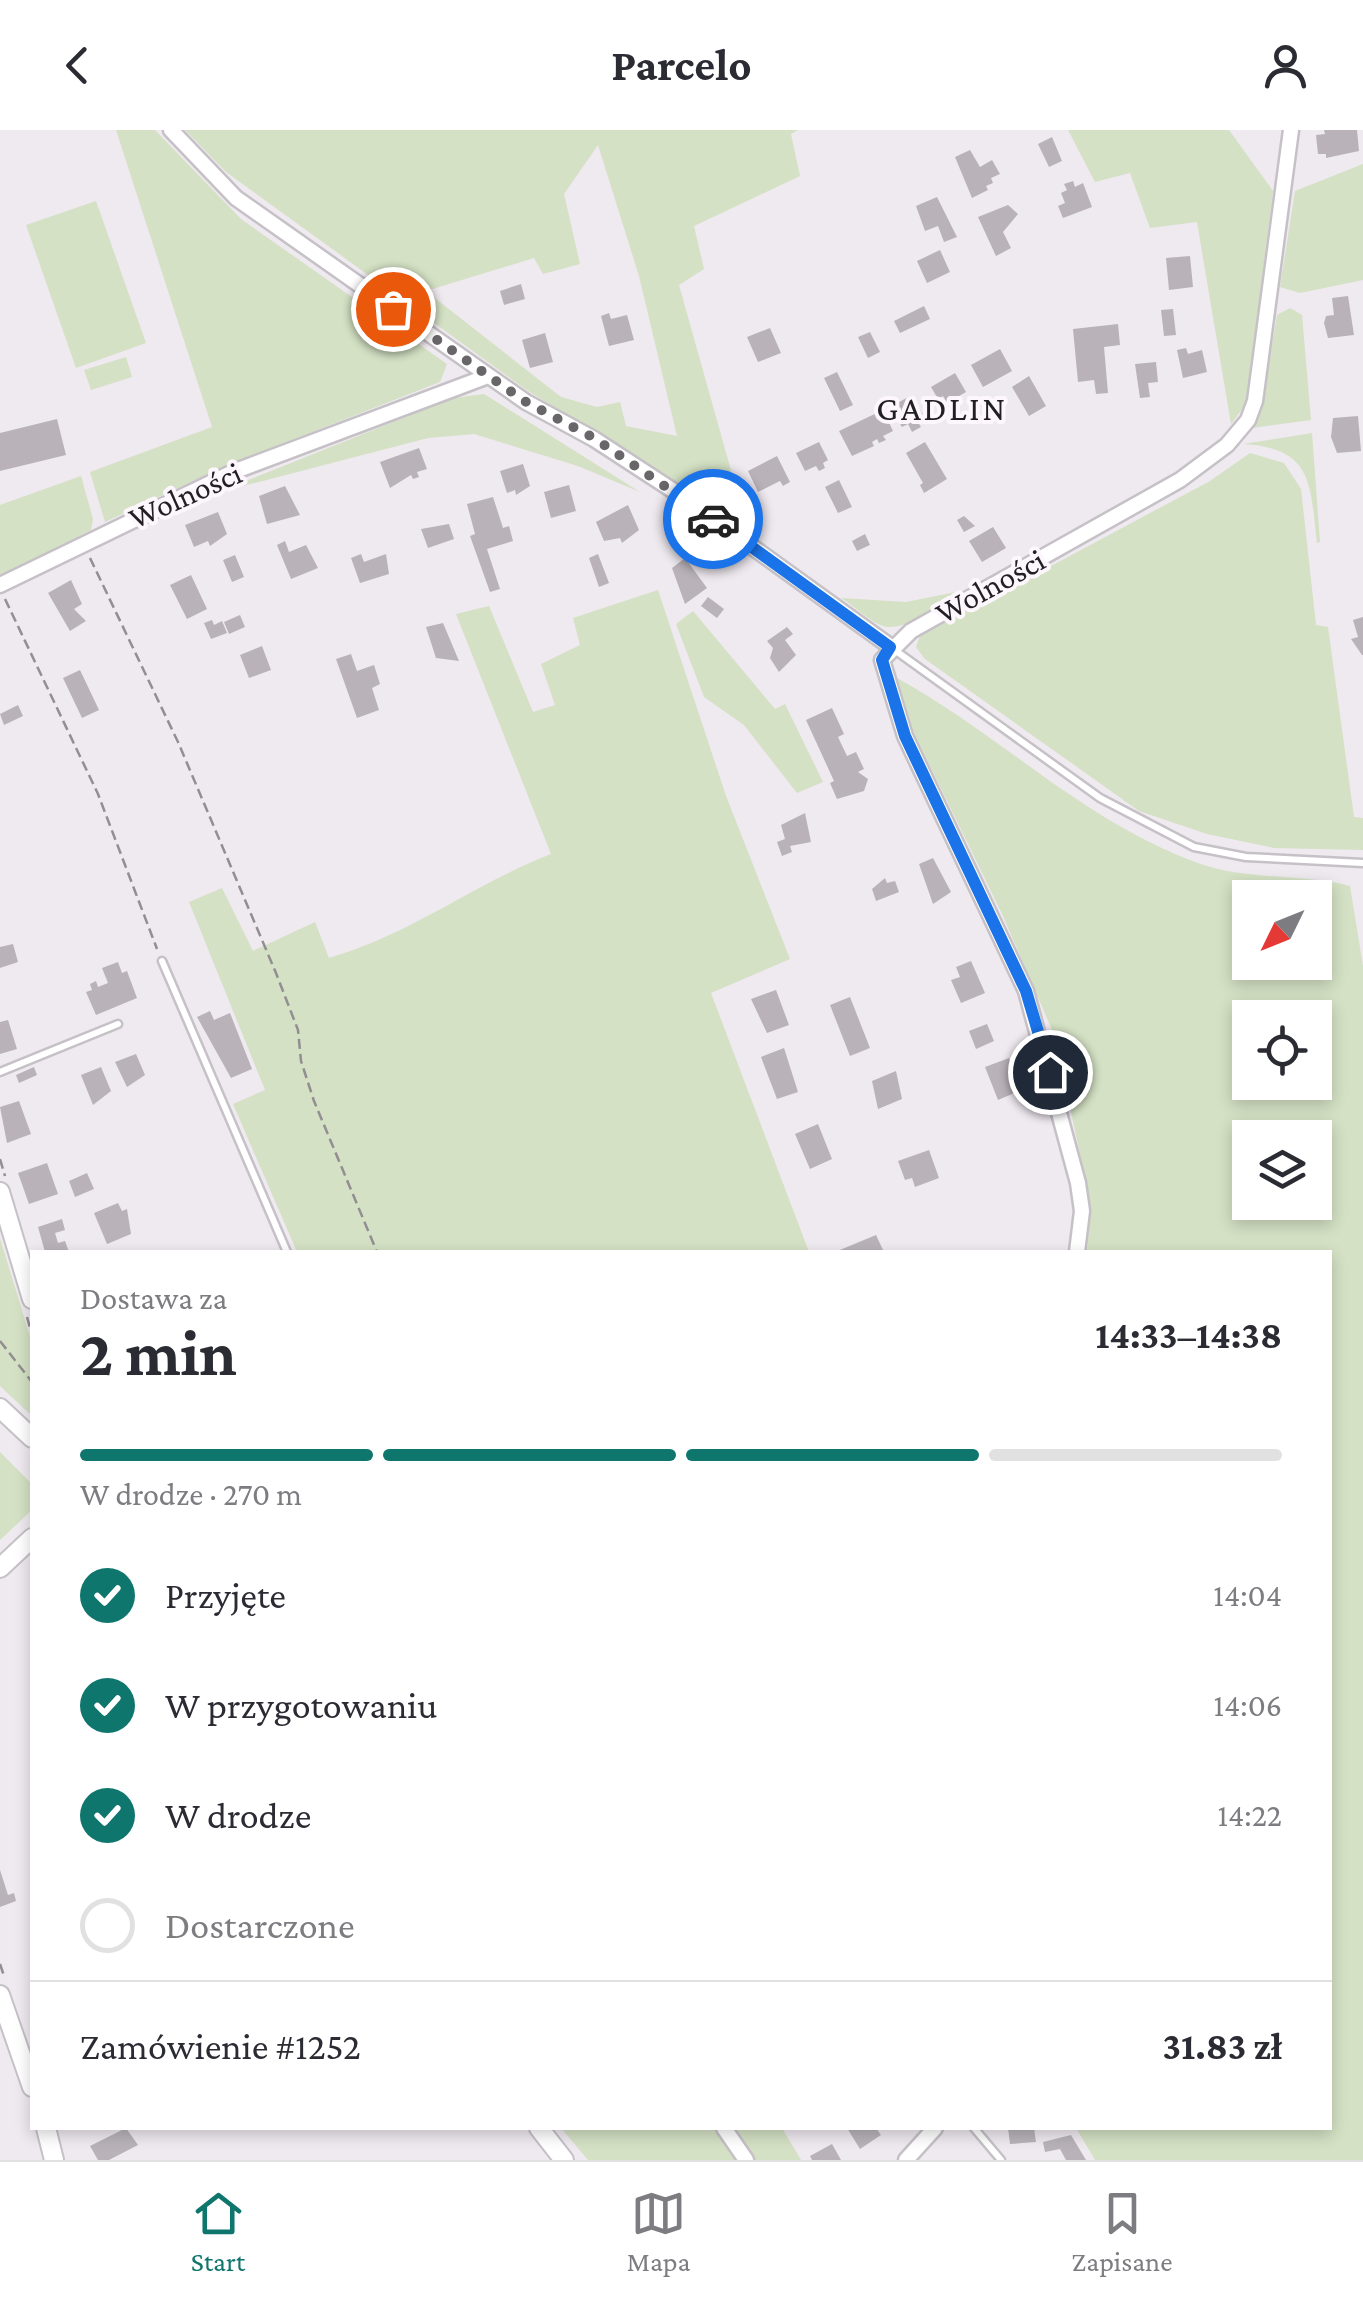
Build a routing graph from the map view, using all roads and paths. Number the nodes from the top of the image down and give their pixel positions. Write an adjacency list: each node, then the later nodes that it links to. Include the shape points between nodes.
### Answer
1 (170, 130): 3 (street, via 236,198)
2 (1292, 130): 6 (street, Wolności, via 1256,401 1239,432 1180,480)
3 (488, 376): 4 (street, Wolności, via 233,472); 6 (street, via 683,497)
4 (82, 543): 5 (street, Wolności); 13 (path, via 178,742 300,1040 314,1100)
5 (0, 587): 8 (path, via 98,794)
6 (890, 647): 7 (lane, via 1100,798 1194,848); 14 (street, via 882,660 885,679 905,736 1026,991 1078,1183)
7 (1363, 862)
8 (162, 962): 12 (lane)
9 (118, 1024): 10 (lane)
10 (0, 1072)
11 (0, 1192): 15 (street)
12 (285, 1250)
13 (376, 1250)
14 (1078, 1250)
15 (30, 1292)
16 (0, 1342): 17 (path)
17 (30, 1380)
18 (0, 1408): 19 (street)
19 (30, 1436)
20 (30, 1540): 21 (street)
21 (0, 1568)
22 (0, 1995): 23 (street)
23 (30, 2081)
24 (46, 2130): 29 (street)
25 (540, 2130): 30 (street)
26 (725, 2130): 31 (street)
27 (934, 2130): 32 (street)
28 (976, 2130): 33 (lane)
29 (54, 2160)
30 (563, 2160)
31 (746, 2160)
32 (906, 2160)
33 (1001, 2160)

